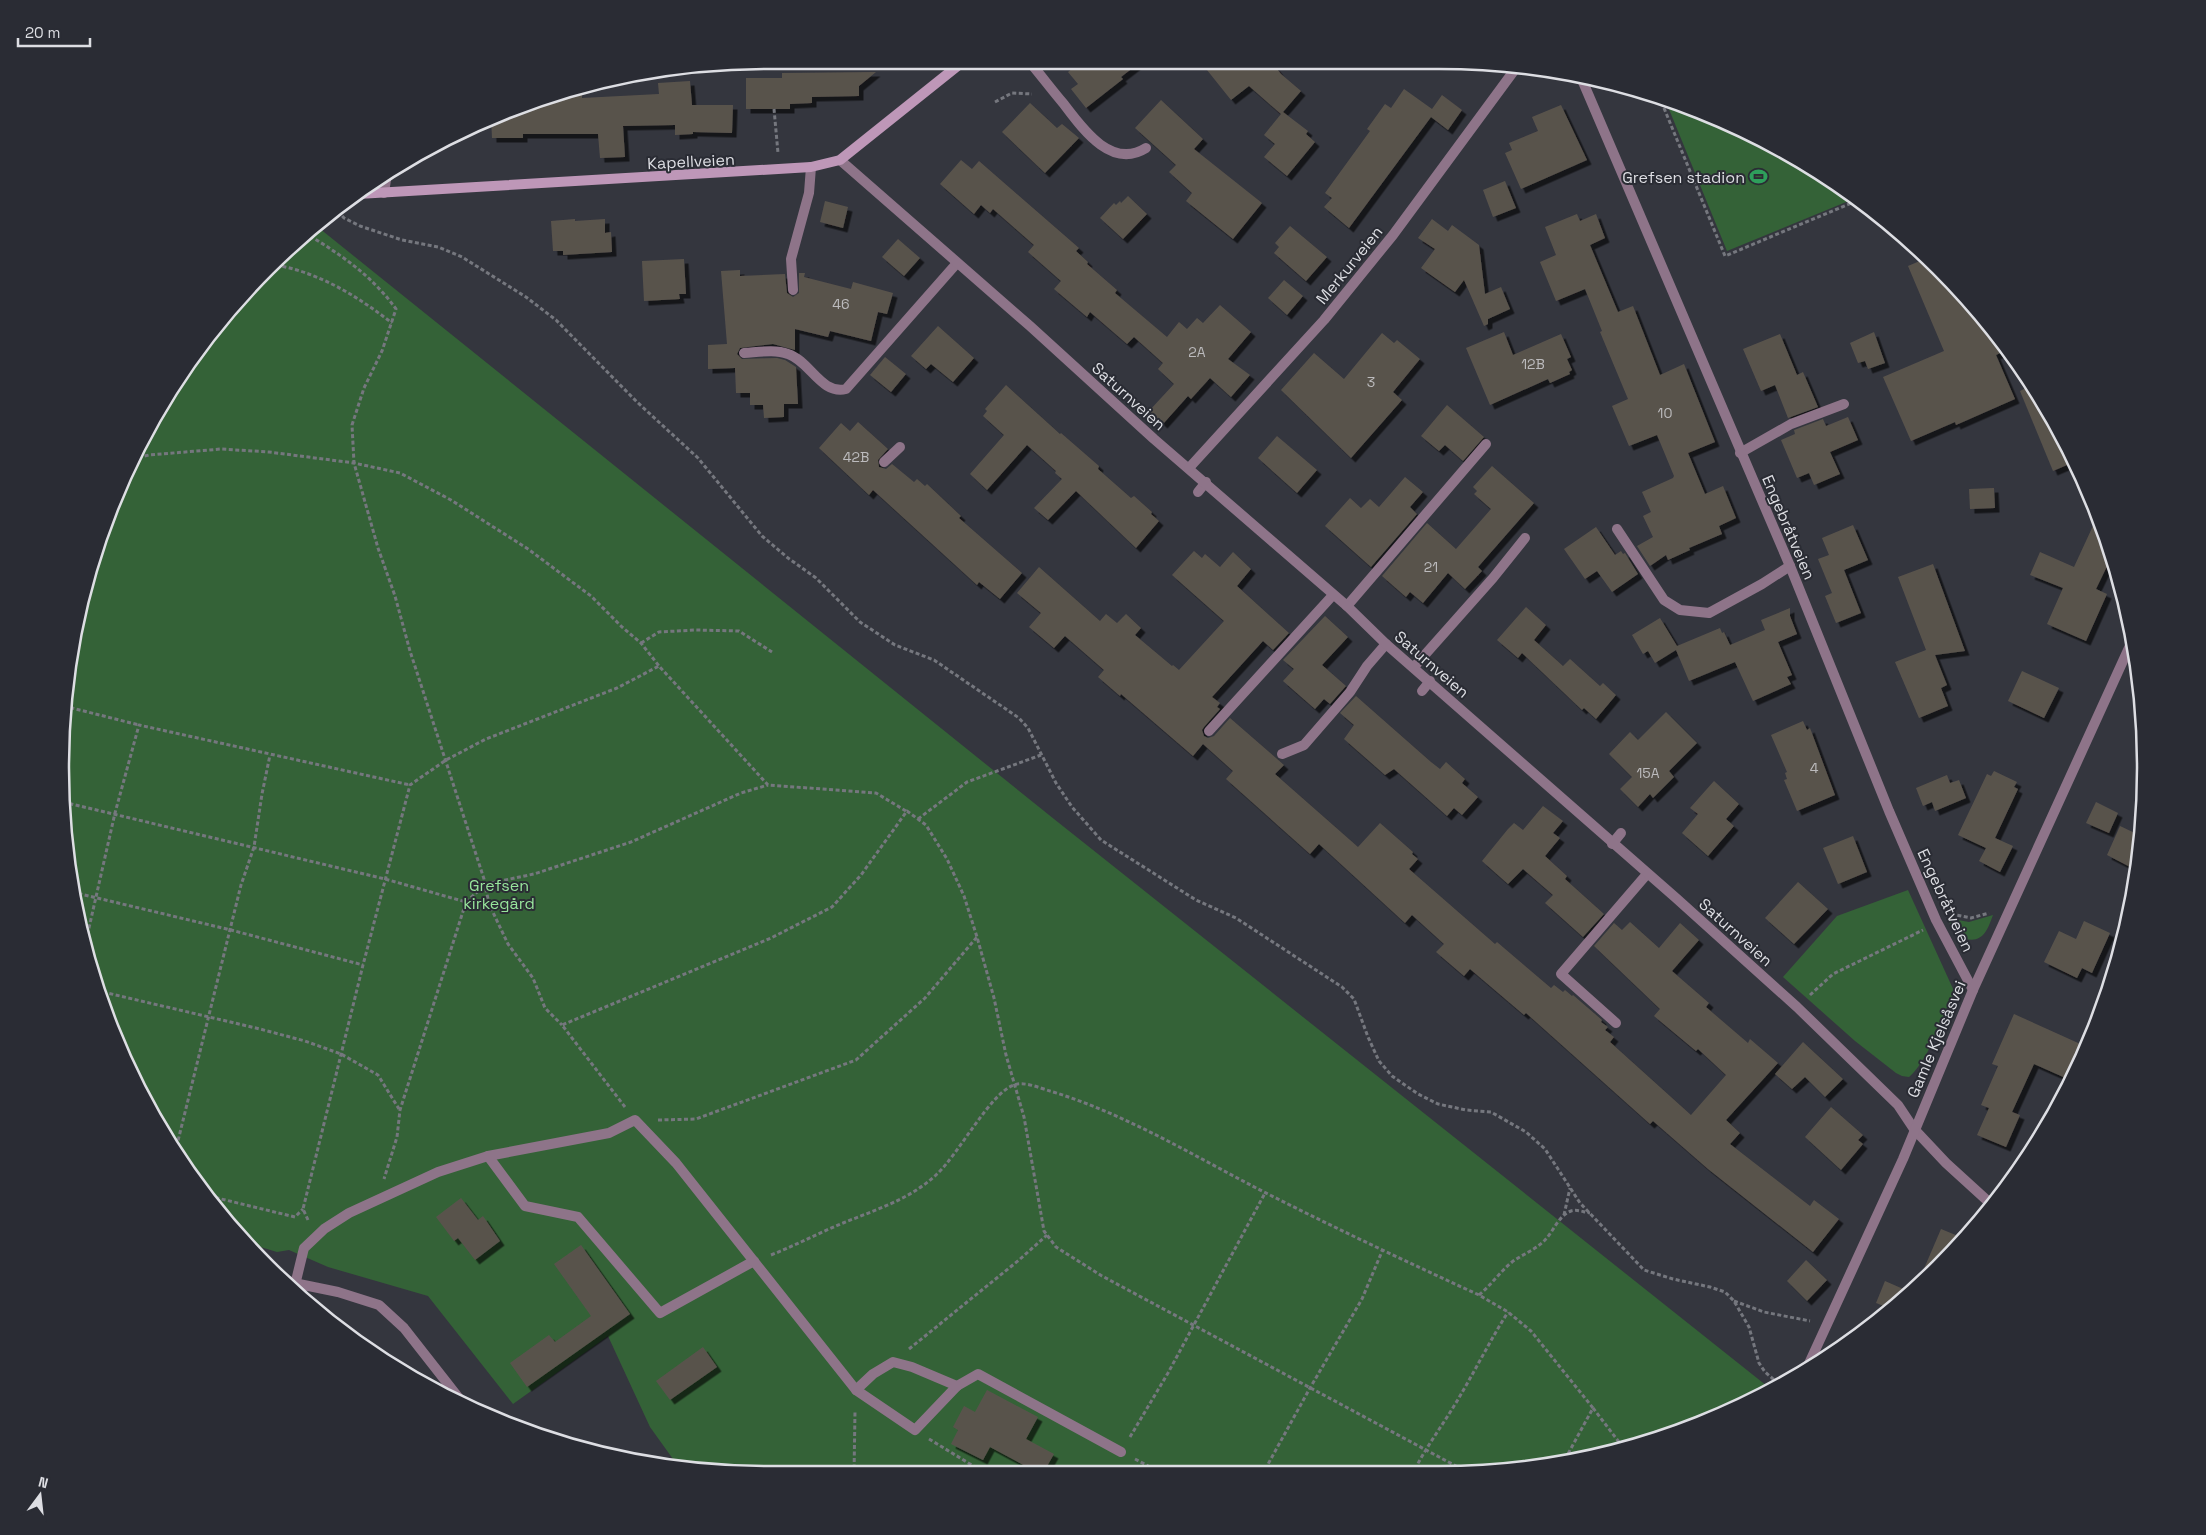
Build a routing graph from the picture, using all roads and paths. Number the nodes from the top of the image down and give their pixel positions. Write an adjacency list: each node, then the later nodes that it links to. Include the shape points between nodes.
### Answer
1 (954, 69): 11 (street, Kapellveien)
2 (1035, 69): 9 (street, via 1099,144 1124,154)
3 (1512, 73): 31 (street, Merkurveien, via 1393,236 1324,320)
4 (1584, 84): 27 (street, Engebråtveien)
5 (1034, 95): 6 (path, via 1012,93)
6 (995, 102)
7 (1663, 106): 16 (path, via 1725,256)
8 (774, 109): 10 (path)
9 (1146, 148)
10 (778, 154)
11 (840, 160): 12 (street, Kapellveien); 19 (street, Saturnveien)
12 (810, 167): 14 (street, Kapellveien); 21 (street, via 809,193 791,259)
13 (385, 183): 14 (street)
14 (384, 192): 15 (street, Kapellveien)
15 (370, 193)
16 (1850, 203)
17 (341, 214): 52 (path, via 360,226 402,240 438,247 462,257 556,320 698,458 762,536 816,578 860,622 917,655 934,660 1019,718 1028,728)
18 (312, 237): 22 (path, via 340,254 384,292 396,309)
19 (957, 263): 23 (street, via 846,388 831,389 799,359 789,354 778,351); 31 (street, Saturnveien)
20 (281, 266): 22 (path, via 328,282 362,300)
21 (793, 290)
22 (392, 323): 29 (path, via 352,424)
23 (744, 353)
24 (1844, 404): 27 (street, via 1791,424)
25 (1486, 444): 38 (street)
26 (900, 447): 30 (street)
27 (1740, 453): 36 (street, Engebråtveien)
28 (142, 457): 29 (path, via 220,449)
29 (354, 462): 39 (path, via 400,473 451,500 528,549 591,596); 53 (path)
30 (884, 462)
31 (1189, 468): 32 (street, Saturnveien)
32 (1206, 482): 33 (street); 37 (street, Saturnveien)
33 (1198, 492)
34 (1617, 529): 36 (street, via 1664,600 1686,611 1709,613)
35 (1525, 538): 44 (street)
36 (1790, 566): 70 (street, Engebråtveien)
37 (1333, 595): 38 (street, Saturnveien); 49 (street)
38 (1347, 606): 40 (street, Saturnveien)
39 (641, 643): 41 (path, via 659,632 739,632); 43 (path)
40 (1386, 644): 44 (street, Saturnveien); 50 (street, via 1304,745)
41 (772, 652)
42 (2127, 652): 69 (street, Gamle Kjelsåsvei)
43 (659, 666): 53 (path, via 617,688 486,739); 55 (path)
44 (1414, 667): 45 (street, Saturnveien)
45 (1430, 681): 46 (street); 61 (street, Saturnveien)
46 (1422, 690)
47 (72, 708): 48 (path)
48 (139, 725): 51 (path); 58 (path)
49 (1209, 731)
50 (1282, 754)
51 (270, 755): 54 (path); 62 (path)
52 (1041, 755): 59 (path, via 967,782); 89 (path, via 1072,807 1101,840 1196,900 1236,918 1342,987 1354,999 1379,1061 1392,1076 1438,1104 1491,1112 1518,1127 1544,1149)
53 (446, 760): 54 (path); 65 (path)
54 (410, 785): 64 (path)
55 (768, 785): 57 (path, via 876,793); 65 (path, via 741,793 631,842 534,874)
56 (70, 803): 58 (path)
57 (906, 811): 59 (path); 80 (path, via 861,875 832,908 771,938)
58 (116, 812): 62 (path); 67 (path)
59 (918, 819): 73 (path, via 926,825 947,859 964,896)
60 (1621, 833): 61 (street)
61 (1612, 844): 63 (street, Saturnveien)
62 (254, 847): 64 (path); 72 (path)
63 (1647, 874): 77 (street, Saturnveien); 79 (street, via 1561,974)
64 (385, 879): 68 (path); 74 (path)
65 (486, 884): 68 (path); 80 (path, via 489,904 508,944 533,978 545,1008)
66 (80, 894): 67 (path)
67 (95, 897): 71 (path); 72 (path)
68 (466, 902): 83 (path)
69 (2010, 908): 70 (path, via 1971,918 1947,913); 75 (street, Gamle Kjelsåsvei)
70 (1936, 920): 75 (street, Engebråtveien); 77 (path, via 1833,974)
71 (88, 929)
72 (231, 930): 74 (path); 78 (path)
73 (977, 937): 82 (path); 84 (path, via 925,998 856,1060 696,1119)
74 (363, 965): 81 (path)
75 (1974, 990): 85 (street, Gamle Kjelsåsvei)
76 (106, 993): 78 (path)
77 (1797, 1008): 85 (street, Saturnveien, via 1898,1105)
78 (208, 1017): 81 (path, via 305,1041); 86 (path)
79 (1616, 1023)
80 (562, 1025): 84 (path)
81 (341, 1054): 83 (path, via 378,1075); 93 (path)
82 (1014, 1084): 90 (path, via 1035,1086 1084,1101 1149,1131); 96 (path, via 1024,1117); 99 (path, via 1000,1094 936,1175 912,1192)
83 (400, 1110): 88 (path, via 397,1138)
84 (635, 1120): 87 (street, via 609,1133); 99 (street, via 676,1163)
85 (1914, 1130): 92 (street, Saturnveien); 105 (street, Gamle Kjelsåsvei)
86 (178, 1142)
87 (488, 1156): 97 (street, via 438,1172 349,1213); 99 (street, via 525,1206 578,1217 660,1313)
88 (385, 1171)
89 (1570, 1188): 94 (path); 95 (path)
90 (1265, 1193): 98 (path); 106 (path)
91 (217, 1198): 93 (path, via 295,1217)
92 (1987, 1200)
93 (303, 1209): 97 (path)
94 (1590, 1214): 95 (path, via 1577,1210); 103 (path, via 1644,1270 1725,1292)
95 (1564, 1215): 102 (path, via 1543,1242 1510,1264)
96 (1046, 1235): 106 (path, via 1056,1247 1102,1276); 108 (path)
97 (316, 1236): 100 (street, via 304,1248)
98 (1383, 1249): 102 (path); 111 (path, via 1362,1299)
99 (754, 1261): 112 (street)
100 (295, 1282)
101 (300, 1287): 113 (street, via 338,1292 380,1305 404,1328)
102 (1479, 1295): 104 (path)
103 (1734, 1301): 105 (path, via 1793,1319); 109 (path, via 1749,1327 1759,1363)
104 (1508, 1312): 114 (path, via 1531,1331); 117 (path, via 1455,1405)
105 (1828, 1323): 107 (street, Gamle Kjelsåsvei)
106 (1192, 1326): 111 (path); 118 (path)
107 (1812, 1358)
108 (893, 1362): 110 (street); 112 (street)
109 (1774, 1380)
110 (957, 1386): 115 (street); 118 (street, via 978,1374)
111 (1310, 1388): 117 (path); 124 (path)
112 (856, 1390): 115 (street); 120 (path)
113 (454, 1392)
114 (1593, 1408): 116 (path); 119 (path)
115 (915, 1430): 121 (path)
116 (1619, 1442)
117 (1425, 1449): 125 (path); 126 (path)
118 (1121, 1452): 122 (path); 123 (path)
119 (1568, 1454)
120 (854, 1466)
121 (973, 1466)
122 (1112, 1466)
123 (1148, 1466)
124 (1267, 1466)
125 (1416, 1466)
126 (1455, 1466)

